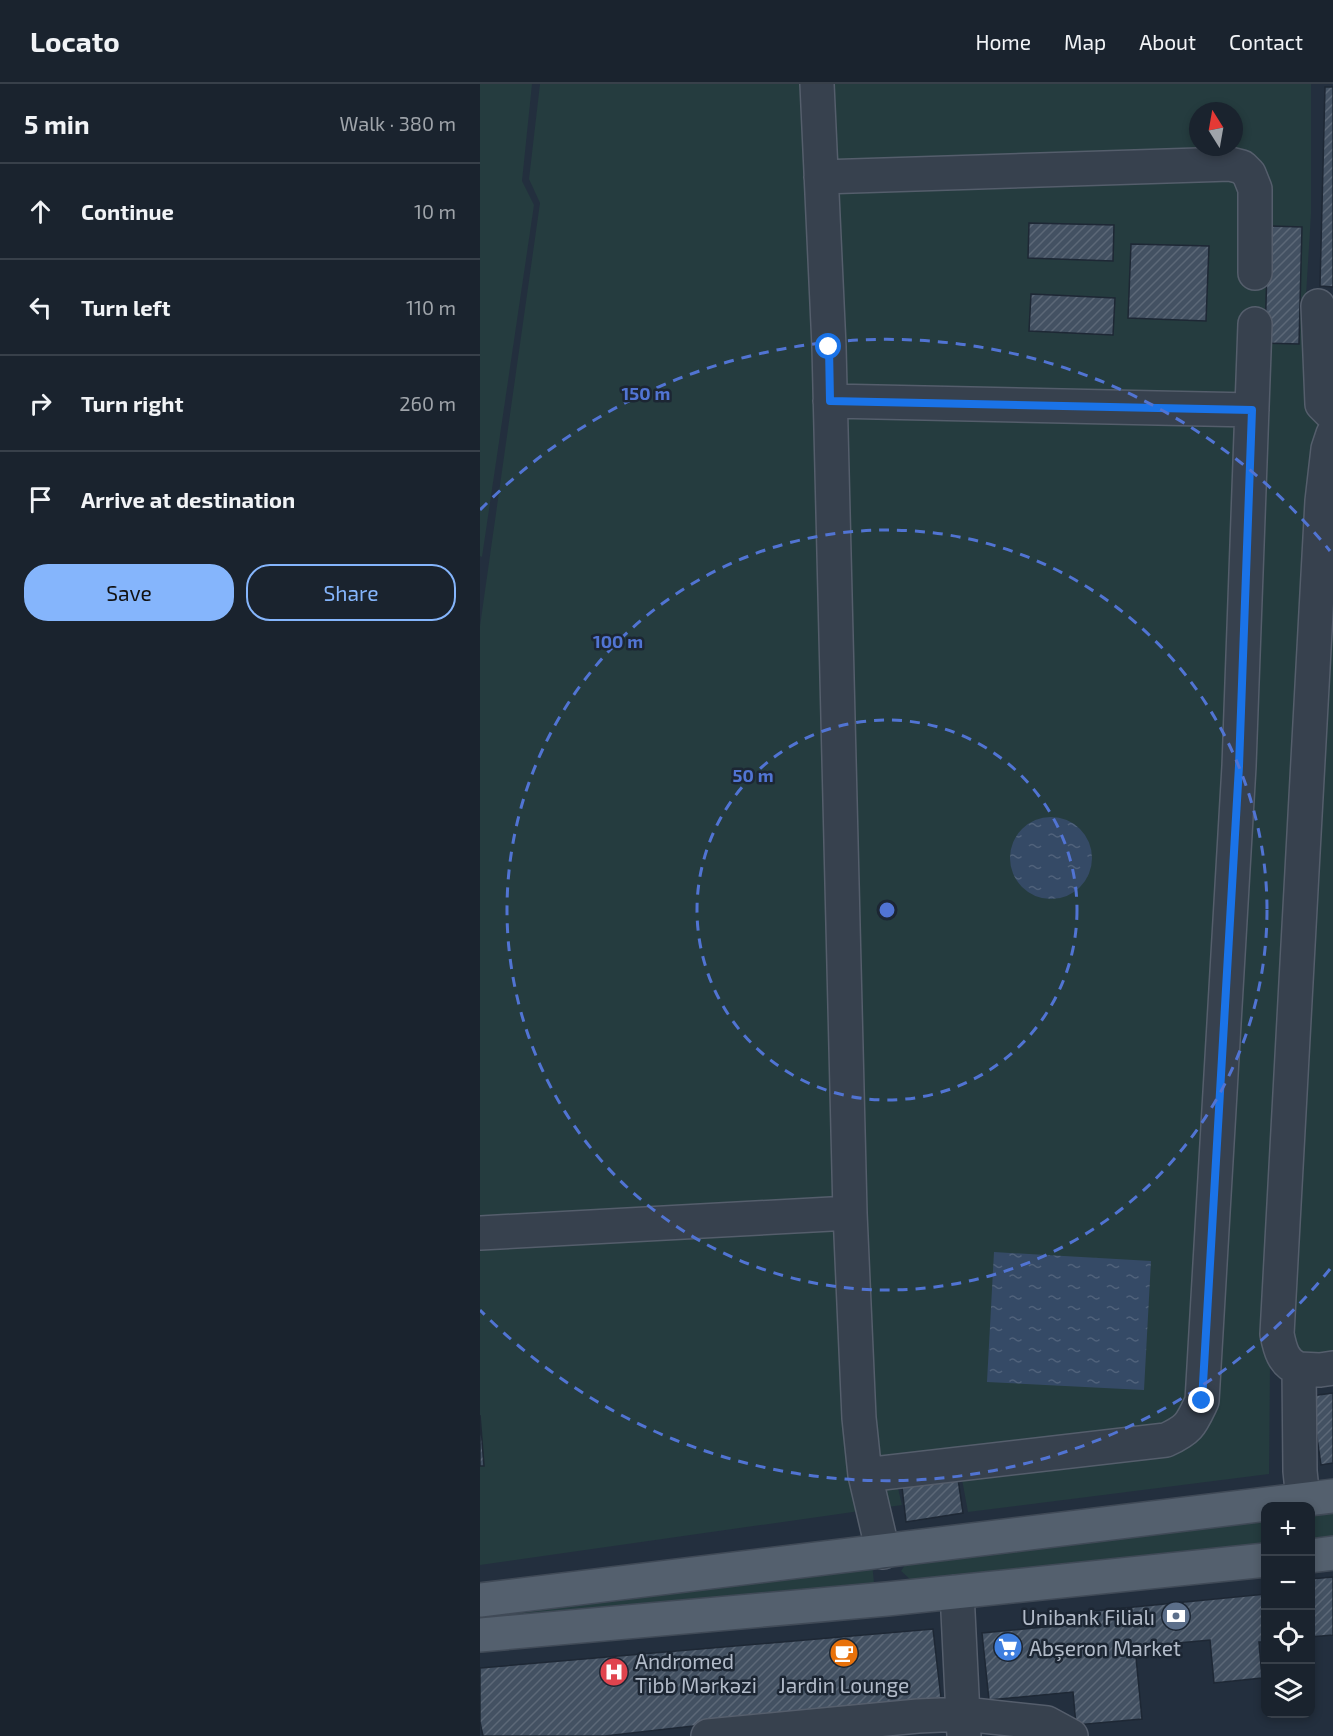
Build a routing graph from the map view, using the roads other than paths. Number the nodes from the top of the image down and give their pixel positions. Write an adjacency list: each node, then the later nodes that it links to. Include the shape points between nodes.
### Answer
1 (817, 84): 2 (street)
2 (821, 177): 3 (street, via 1242,166 1255,189); 6 (street)
3 (1256, 273)
4 (1318, 306): 8 (street, via 1322,404)
5 (1255, 324): 7 (street)
6 (830, 401): 7 (street); 10 (street)
7 (1252, 410): 14 (street, via 1239,766 1202,1401 1184,1432 1166,1440)
8 (1333, 415)
9 (1333, 434): 13 (street, via 1321,513 1277,1335 1285,1359)
10 (850, 1213): 11 (street); 14 (street, via 859,1418)
11 (480, 1233)
12 (1333, 1368): 13 (street)
13 (1299, 1369): 15 (street, via 1300,1471)
14 (866, 1475): 16 (street)
15 (1318, 1498): 16 (main road)
16 (883, 1552): 21 (main road); 22 (main road)
17 (1333, 1553): 18 (main road)
18 (1315, 1555)
19 (1261, 1561): 20 (main road)
20 (957, 1592): 21 (main road); 24 (street)
21 (887, 1599): 23 (main road)
22 (480, 1600)
23 (480, 1635)
24 (964, 1725): 25 (street, via 918,1716); 27 (street, via 1047,1723)
25 (754, 1733): 26 (street)
26 (708, 1736)
27 (1071, 1736)

